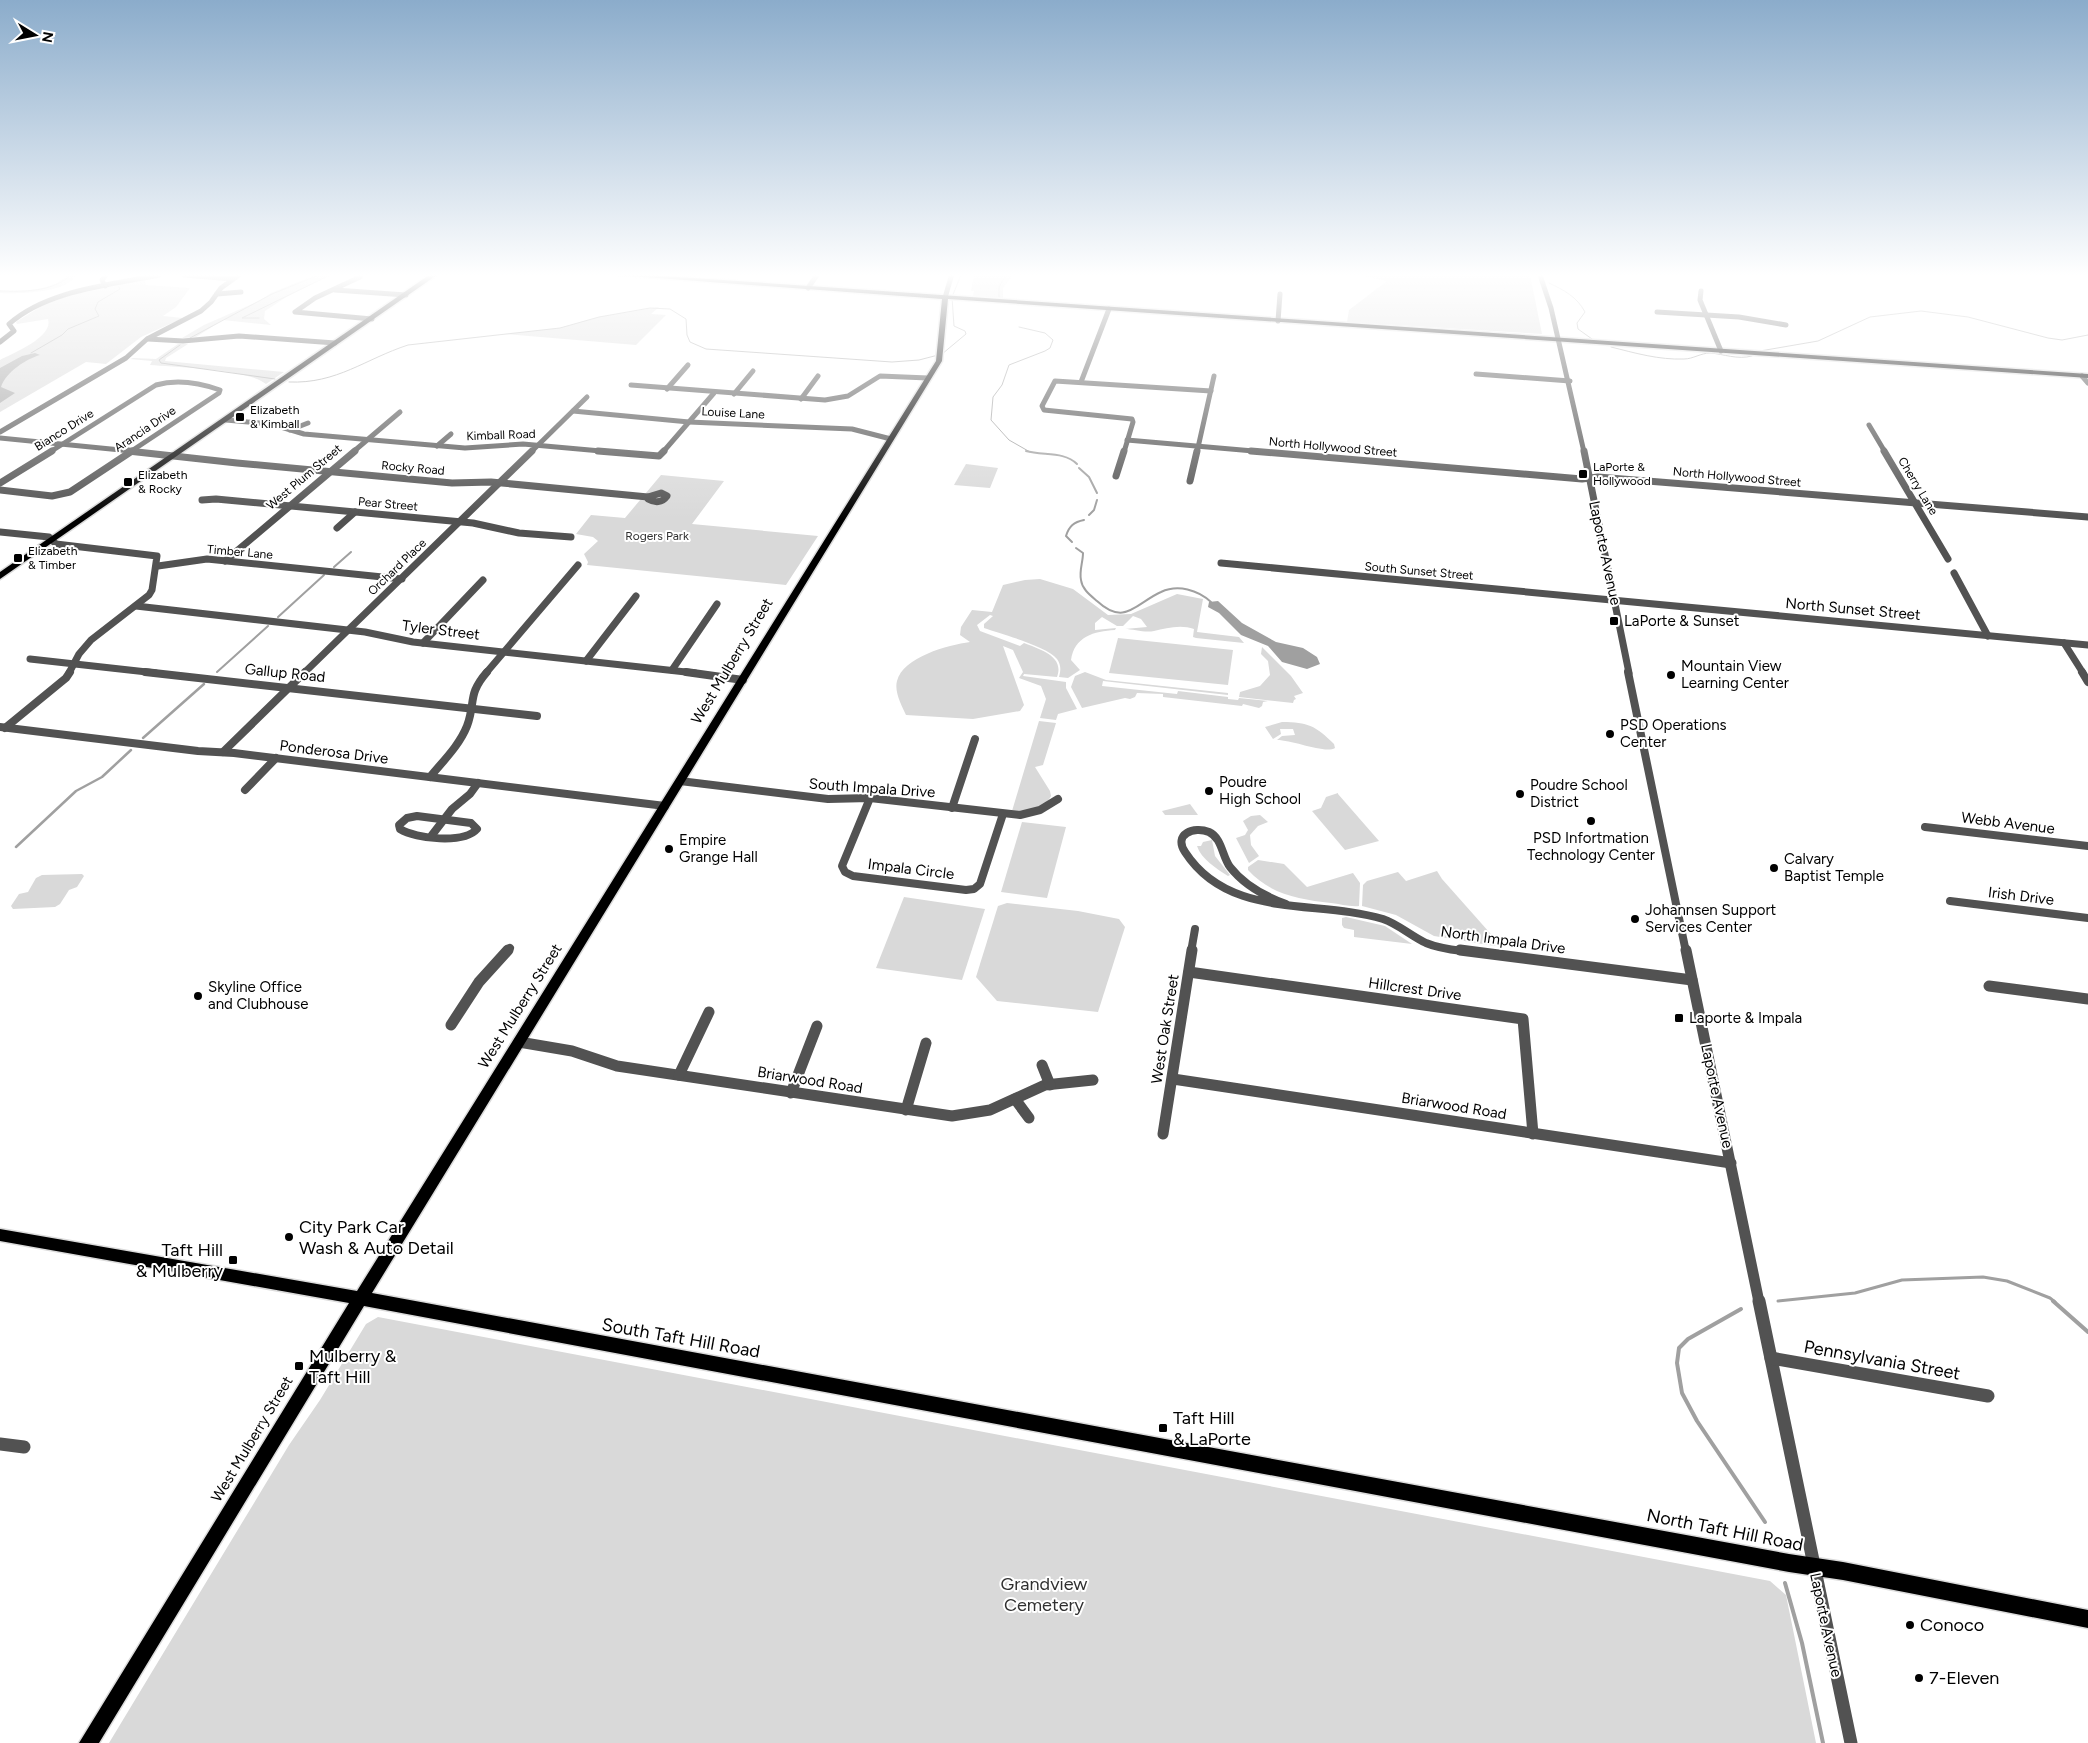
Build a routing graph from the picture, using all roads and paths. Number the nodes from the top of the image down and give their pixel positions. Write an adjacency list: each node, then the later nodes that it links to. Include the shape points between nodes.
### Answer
1 (128, 356): 32 (street)
2 (317, 356): 27 (main road)
3 (939, 356): 13 (main road, West Mulberry Street)
4 (1091, 356): 16 (street)
5 (1563, 356): 14 (street, Laporte Avenue)
6 (1799, 356): 12 (main road)
7 (688, 365): 19 (street)
8 (753, 371): 22 (street)
9 (1476, 374): 14 (street)
10 (818, 376): 24 (street)
11 (1214, 376): 20 (street)
12 (2085, 376): 17 (street)
13 (928, 378): 24 (street, via 880,376 842,398); 35 (main road, West Mulberry Street)
14 (1570, 381): 47 (street, Laporte Avenue)
15 (166, 382): 38 (street, Bianco Drive, via 156,385); 43 (street, Arancia Drive, via 217,388 220,392)
16 (1081, 382): 20 (street); 37 (street, via 1055,381 1042,406 1044,410 1132,419 1134,422)
17 (2088, 383)
18 (631, 386): 19 (street)
19 (667, 388): 21 (street)
20 (1211, 391): 41 (street)
21 (714, 393): 22 (street); 28 (street, Kimball Road)
22 (734, 394): 24 (street)
23 (587, 397): 25 (street, Orchard Place)
24 (801, 399)
25 (573, 411): 28 (street, Louise Lane); 39 (street, Orchard Place)
26 (400, 412): 36 (street, West Plum Street)
27 (226, 420): 31 (street, Kimball Road, via 271,424); 44 (main road)
28 (689, 422): 35 (street, Louise Lane, via 822,427 856,430); 39 (street, Kimball Road, via 659,456)
29 (308, 423): 31 (street)
30 (1869, 425): 54 (street, Cherry Lane)
31 (290, 430): 36 (street, Kimball Road)
32 (0, 432)
33 (450, 434): 40 (street)
34 (0, 438): 38 (street, Rocky Road)
35 (891, 439): 86 (main road, West Mulberry Street)
36 (366, 440): 40 (street, Kimball Road); 45 (street, West Plum Street)
37 (1128, 440): 41 (street); 46 (street)
38 (63, 444): 43 (street, Rocky Road); 49 (street, Bianco Drive)
39 (538, 445): 40 (street, Kimball Road); 50 (street, Orchard Place)
40 (437, 446)
41 (1198, 446): 42 (street); 48 (street)
42 (1234, 449): 47 (street, North Hollywood Street)
43 (133, 451): 44 (street, Rocky Road); 51 (street, Arancia Drive, via 74,490 60,495)
44 (175, 455): 45 (street, Rocky Road); 62 (main road)
45 (329, 472): 50 (street, Rocky Road, via 452,483); 55 (street, West Plum Street)
46 (1116, 476)
47 (1590, 478): 54 (street, North Hollywood Street); 73 (street, Laporte Avenue)
48 (1190, 481)
49 (0, 483)
50 (498, 483): 52 (street, Rocky Road); 58 (street, Orchard Place)
51 (0, 490)
52 (648, 497)
53 (202, 500): 55 (street, Pear Street)
54 (1914, 503): 57 (street, North Hollywood Street); 63 (street, Cherry Lane)
55 (288, 506): 56 (street, Pear Street); 64 (street, West Plum Street)
56 (355, 512): 58 (street, Pear Street); 59 (street)
57 (2088, 517)
58 (460, 522): 61 (street, Pear Street); 70 (street, Orchard Place)
59 (337, 528)
60 (0, 532): 62 (street)
61 (571, 537)
62 (52, 540): 67 (street, via 56,544 154,555 158,556); 69 (main road)
63 (1948, 559)
64 (225, 561): 67 (street, Timber Lane, via 194,560); 70 (street, Timber Lane)
65 (1220, 563): 73 (street, South Sunset Street)
66 (578, 565): 81 (street)
67 (158, 566): 75 (street, via 152,590)
68 (1954, 573): 77 (street)
69 (0, 576)
70 (402, 579): 76 (street, Orchard Place)
71 (484, 580): 78 (street)
72 (636, 596): 83 (street)
73 (1615, 601): 77 (street, North Sunset Street); 114 (street, Laporte Avenue)
74 (717, 604): 85 (street)
75 (136, 606): 76 (street, Tyler Street); 84 (street, via 86,645)
76 (348, 630): 78 (street, Tyler Street); 88 (street, Orchard Place)
77 (1988, 636): 79 (street, North Sunset Street)
78 (423, 643): 81 (street, Tyler Street)
79 (2064, 643): 80 (street, North Sunset Street); 87 (street)
80 (2088, 645)
81 (504, 651): 83 (street, Tyler Street); 89 (street, via 474,688)
82 (30, 659): 84 (street, Gallup Road)
83 (586, 660): 85 (street, Tyler Street)
84 (74, 663): 88 (street, Gallup Road); 91 (street, via 63,682)
85 (672, 670): 86 (street, Tyler Street)
86 (742, 680): 96 (main road, West Mulberry Street)
87 (2088, 682)
88 (288, 688): 89 (street, Gallup Road); 93 (street, Orchard Place)
89 (470, 708): 90 (street, Gallup Road); 95 (street, via 465,732)
90 (537, 716)
91 (3, 728): 93 (street, Ponderosa Drive)
92 (975, 739): 102 (street)
93 (222, 752): 94 (street, Ponderosa Drive)
94 (276, 758): 95 (street, Ponderosa Drive); 98 (street)
95 (430, 777): 97 (street, Ponderosa Drive)
96 (680, 781): 99 (street, South Impala Drive, via 828,799); 101 (main road, West Mulberry Street)
97 (478, 783): 101 (street, Ponderosa Drive); 104 (street)
98 (245, 790)
99 (870, 798): 102 (street, South Impala Drive); 103 (street, Impala Circle, via 842,866 845,872 853,876 966,890 980,884)
100 (1058, 799): 103 (street, South Impala Drive, via 1033,813)
101 (665, 806): 120 (main road, West Mulberry Street)
102 (952, 808): 103 (street, South Impala Drive)
103 (1003, 814)
104 (444, 820): 106 (street); 106 (street, via 471,823 476,831 461,839); 106 (street, via 413,817 399,825 403,831)
105 (1925, 827): 107 (street, Webb Avenue)
106 (432, 836)
107 (2088, 846)
108 (1950, 901): 110 (street, Irish Drive)
109 (1286, 904): 109 (street, North Impala Drive, via 1264,896 1243,881 1224,857 1214,836 1196,830 1180,838 1187,856 1220,885 1258,901); 114 (street, North Impala Drive, via 1383,919 1440,948)
110 (2088, 918)
111 (1195, 928): 113 (street, West Oak Street)
112 (510, 948): 118 (street, via 479,982)
113 (1188, 972): 124 (street, West Oak Street); 132 (street, Hillcrest Drive, via 1523,1018)
114 (1692, 980): 133 (street, Laporte Avenue)
115 (1989, 986): 116 (street)
116 (2088, 999)
117 (709, 1012): 123 (street)
118 (451, 1025)
119 (817, 1026): 127 (street)
120 (519, 1042): 123 (street, Briarwood Road, via 572,1051 617,1066); 135 (main road, West Mulberry Street)
121 (926, 1043): 129 (street)
122 (1042, 1064): 126 (street)
123 (680, 1075): 127 (street, Briarwood Road)
124 (1173, 1079): 131 (street, West Oak Street); 132 (street, Briarwood Road)
125 (1093, 1080): 126 (street, Briarwood Road)
126 (1050, 1085): 128 (street, Briarwood Road)
127 (791, 1092): 129 (street, Briarwood Road)
128 (1015, 1099): 129 (street, Briarwood Road, via 990,1110 962,1116); 130 (street)
129 (906, 1110)
130 (1029, 1118)
131 (1163, 1134)
132 (1533, 1134): 133 (street, Briarwood Road)
133 (1731, 1163): 136 (street, Laporte Avenue)
134 (0, 1235): 135 (main road, South Taft Hill Road)
135 (360, 1298): 140 (main road, South Taft Hill Road); 143 (main road, West Mulberry Street)
136 (1771, 1358): 137 (street, Pennsylvania Street); 141 (street, Laporte Avenue)
137 (1988, 1396)
138 (0, 1444): 139 (street)
139 (24, 1447)
140 (1355, 1483): 141 (main road, North Taft Hill Road)
141 (1814, 1566): 142 (main road, North Taft Hill Road); 144 (street, Laporte Avenue)
142 (2088, 1619)
143 (88, 1743)
144 (1850, 1743)

